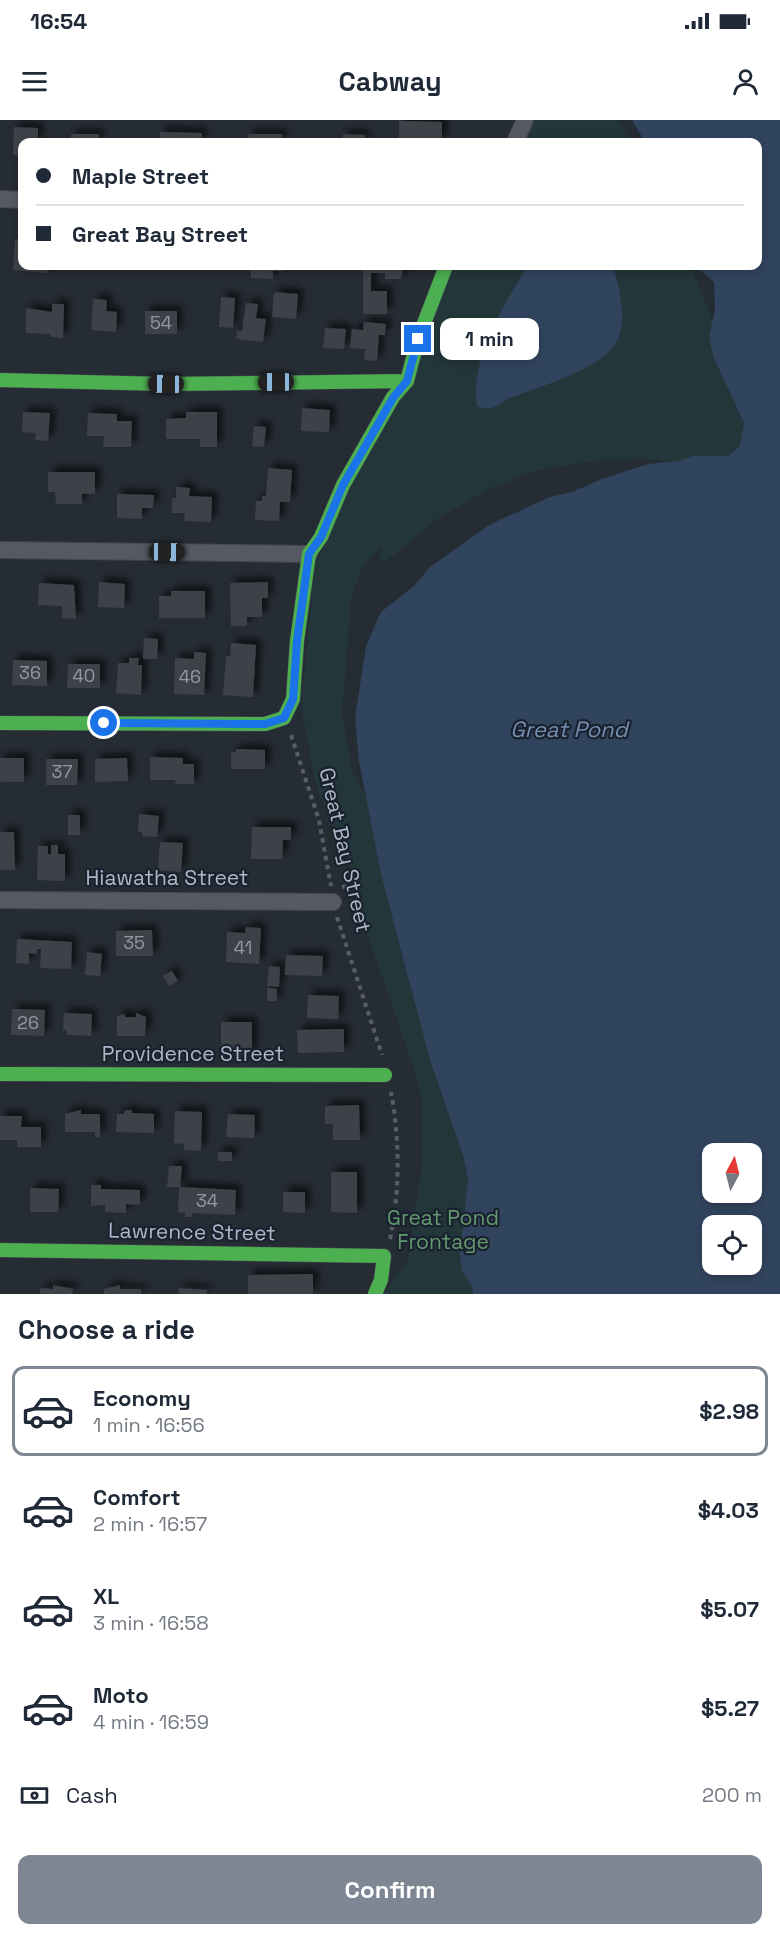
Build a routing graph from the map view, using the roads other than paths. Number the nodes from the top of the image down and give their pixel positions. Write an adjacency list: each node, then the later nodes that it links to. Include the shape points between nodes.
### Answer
1 (525, 120): 2 (street)
2 (517, 138)
3 (0, 199): 4 (street)
4 (18, 200)
5 (444, 270): 7 (street, via 418,339)
6 (0, 380): 7 (street, via 166,384)
7 (407, 381): 9 (street, via 393,398)
8 (0, 550): 9 (street)
9 (309, 554): 10 (street, via 293,699 284,718 265,724)
10 (0, 723)
11 (0, 900): 12 (street, Hiawatha Street)
12 (333, 902)
13 (0, 1074): 14 (street, Providence Street)
14 (385, 1075)
15 (0, 1250): 16 (street, Lawrence Street, via 384,1256)
16 (375, 1294)

